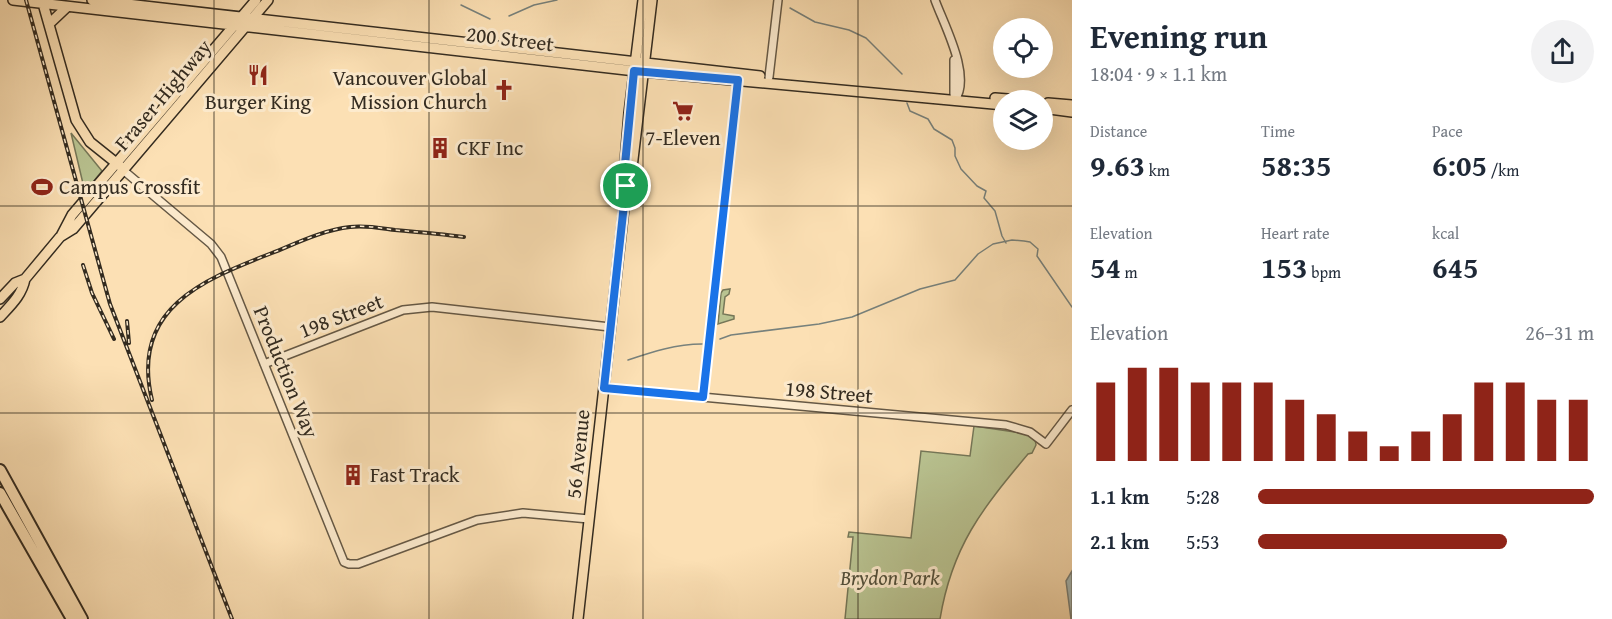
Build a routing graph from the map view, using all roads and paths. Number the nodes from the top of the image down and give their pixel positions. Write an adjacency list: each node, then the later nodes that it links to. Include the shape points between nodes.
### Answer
1 (13, 0): 8 (main road, 200 Street)
2 (92, 0): 9 (main road, 200 Street)
3 (643, 0): 16 (main road, 56 Avenue)
4 (651, 0): 16 (main road, 56 Avenue)
5 (778, 0): 17 (street)
6 (935, 0): 19 (street, via 961,75)
7 (263, 1): 11 (main road); 12 (main road); 13 (main road, Fraser Highway)
8 (42, 2): 10 (main road, 200 Street); 14 (main road, Production Way)
9 (134, 6): 10 (main road, 200 Street); 13 (main road, 200 Street); 15 (main road, 200 Street)
10 (67, 7): 14 (main road)
11 (251, 19): 12 (main road, 200 Street); 13 (main road, 200 Street)
12 (272, 21): 16 (main road, 200 Street)
13 (243, 22): 15 (main road, Fraser Highway); 16 (main road, 200 Street); 29 (main road, Fraser Highway)
14 (49, 24): 28 (main road, Production Way, via 76,120)
15 (234, 26): 29 (main road, Fraser Highway)
16 (640, 67): 17 (main road, 200 Street); 18 (main road, 200 Street); 26 (main road, 56 Avenue); 27 (main road, 56 Avenue)
17 (769, 76): 19 (main road, 200 Street)
18 (738, 80): 19 (main road, 200 Street); 39 (street)
19 (956, 96): 20 (main road, 200 Street); 21 (main road, 200 Street)
20 (993, 98)
21 (993, 103)
22 (1053, 103): 23 (main road)
23 (1072, 105)
24 (1053, 109): 25 (main road)
25 (1072, 112)
26 (628, 127): 27 (main road); 31 (main road, 56 Avenue)
27 (636, 135): 31 (main road, 56 Avenue)
28 (105, 155): 29 (main road, Production Way); 30 (main road)
29 (120, 167): 30 (main road, Fraser Highway); 32 (main road, Fraser Highway, via 73,229); 37 (street, Production Way, via 216,250)
30 (107, 175): 32 (main road, Fraser Highway, via 66,224)
31 (626, 186): 36 (main road, 56 Avenue)
32 (60, 237): 33 (main road, Fraser Highway)
33 (25, 279): 34 (main road, Fraser Highway, via 15,283); 35 (main road, Fraser Highway, via 19,295)
34 (0, 299)
35 (0, 317)
36 (610, 327): 37 (street, 198 Street, via 414,307); 38 (main road, 56 Avenue)
37 (264, 364): 43 (street, Production Way, via 340,557 348,564 358,564 494,516 523,513)
38 (604, 388): 39 (street, 198 Street); 43 (main road, 56 Avenue)
39 (703, 397): 40 (street, 198 Street, via 1006,424 1030,432 1046,444)
40 (1072, 410)
41 (0, 470): 45 (highway)
42 (2, 499): 44 (highway)
43 (589, 519): 46 (main road, 56 Avenue)
44 (72, 619)
45 (82, 619)
46 (578, 619)

